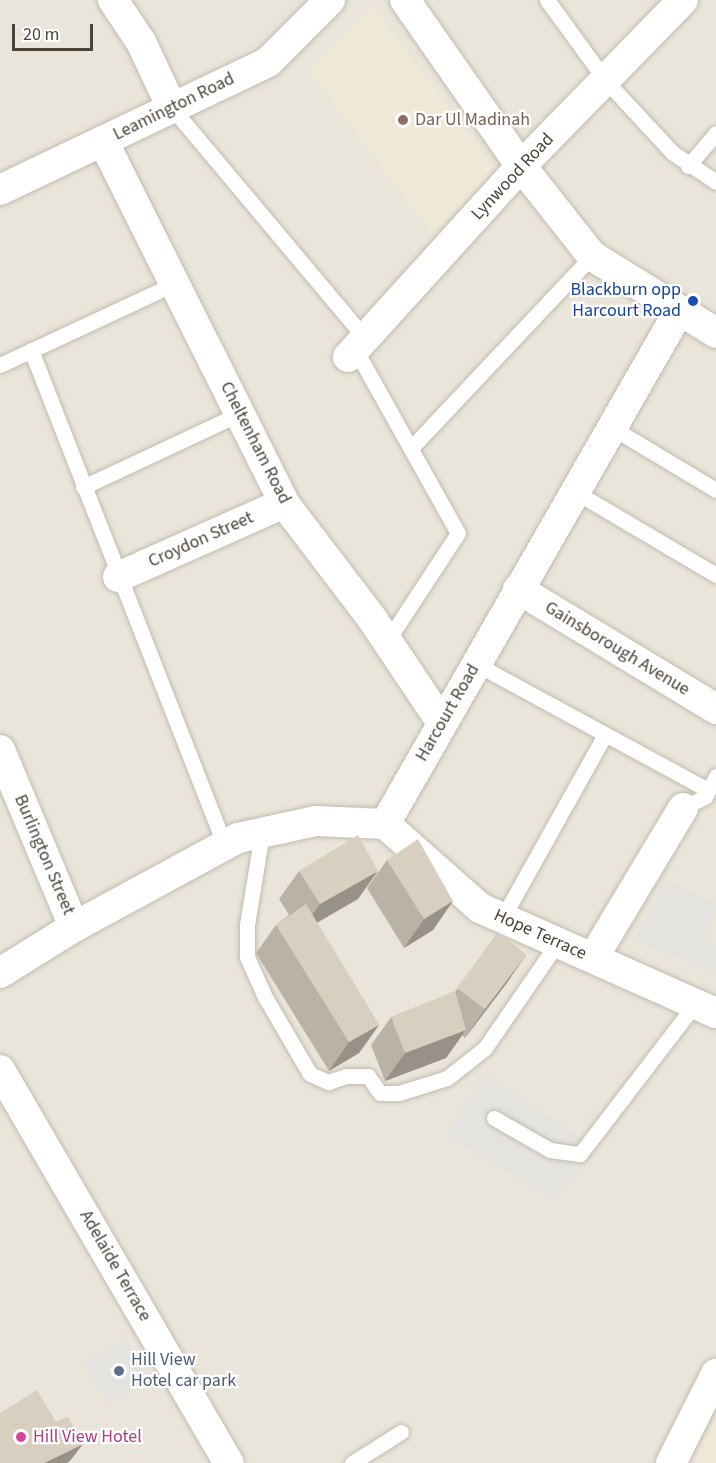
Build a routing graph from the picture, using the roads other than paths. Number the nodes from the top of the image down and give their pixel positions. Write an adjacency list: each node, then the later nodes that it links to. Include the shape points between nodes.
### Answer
1 (330, 0): 7 (street, Leamington Road, via 268,62)
2 (405, 0): 10 (street)
3 (547, 0): 6 (lane)
4 (683, 0): 6 (street, Lynwood Road)
5 (122, 3): 7 (street)
6 (606, 81): 10 (street, Lynwood Road); 11 (lane)
7 (172, 108): 9 (street, Leamington Road); 18 (lane)
8 (716, 133): 11 (lane)
9 (103, 141): 13 (street, Leamington Road); 15 (street, Cheltenham Road)
10 (521, 166): 14 (street); 18 (street, Lynwood Road)
11 (688, 166): 12 (lane)
12 (716, 182)
13 (0, 190)
14 (592, 256): 16 (street); 23 (lane)
15 (174, 284): 19 (lane); 21 (street, Cheltenham Road)
16 (678, 310): 17 (street); 22 (street, Harcourt Road)
17 (716, 333)
18 (356, 348): 23 (lane)
19 (31, 350): 20 (lane); 24 (lane)
20 (0, 364)
21 (239, 414): 24 (lane); 27 (street, Cheltenham Road)
22 (611, 427): 25 (lane); 26 (street, Harcourt Road)
23 (411, 448): 31 (lane, via 458,533)
24 (83, 487): 29 (lane)
25 (716, 490)
26 (574, 491): 28 (lane); 30 (street, Harcourt Road)
27 (284, 503): 29 (street, Croydon Street); 31 (street, Cheltenham Road)
28 (716, 575)
29 (118, 577): 43 (lane)
30 (518, 589): 32 (street, Harcourt Road); 33 (street, Gainsborough Avenue)
31 (387, 641): 34 (street, Cheltenham Road)
32 (476, 664): 34 (street, Harcourt Road); 35 (lane)
33 (716, 709)
34 (442, 723): 41 (street, Harcourt Road)
35 (604, 736): 39 (lane); 44 (lane)
36 (0, 750): 38 (street, Burlington Street)
37 (716, 776): 39 (lane)
38 (5, 780): 45 (street, Burlington Street)
39 (708, 790): 40 (lane, via 705,797)
40 (683, 808): 47 (street)
41 (385, 824): 42 (street, via 316,821); 44 (street, Hope Terrace, via 480,908)
42 (262, 833): 43 (street); 46 (lane, via 247,925 247,957 265,997 310,1074 328,1082 346,1076 368,1076 380,1093 399,1093 447,1078 485,1048)
43 (225, 846): 45 (street)
44 (503, 917): 46 (street, Hope Terrace)
45 (74, 927): 48 (street)
46 (558, 942): 47 (street, Hope Terrace)
47 (593, 958): 49 (street, Hope Terrace)
48 (0, 973)
49 (706, 1008): 51 (lane, via 580,1154 550,1150)
50 (0, 1070): 54 (street, Adelaide Terrace)
51 (494, 1118)
52 (716, 1374): 56 (street)
53 (401, 1432): 55 (lane)
54 (229, 1463)
55 (352, 1463)
56 (671, 1463)

